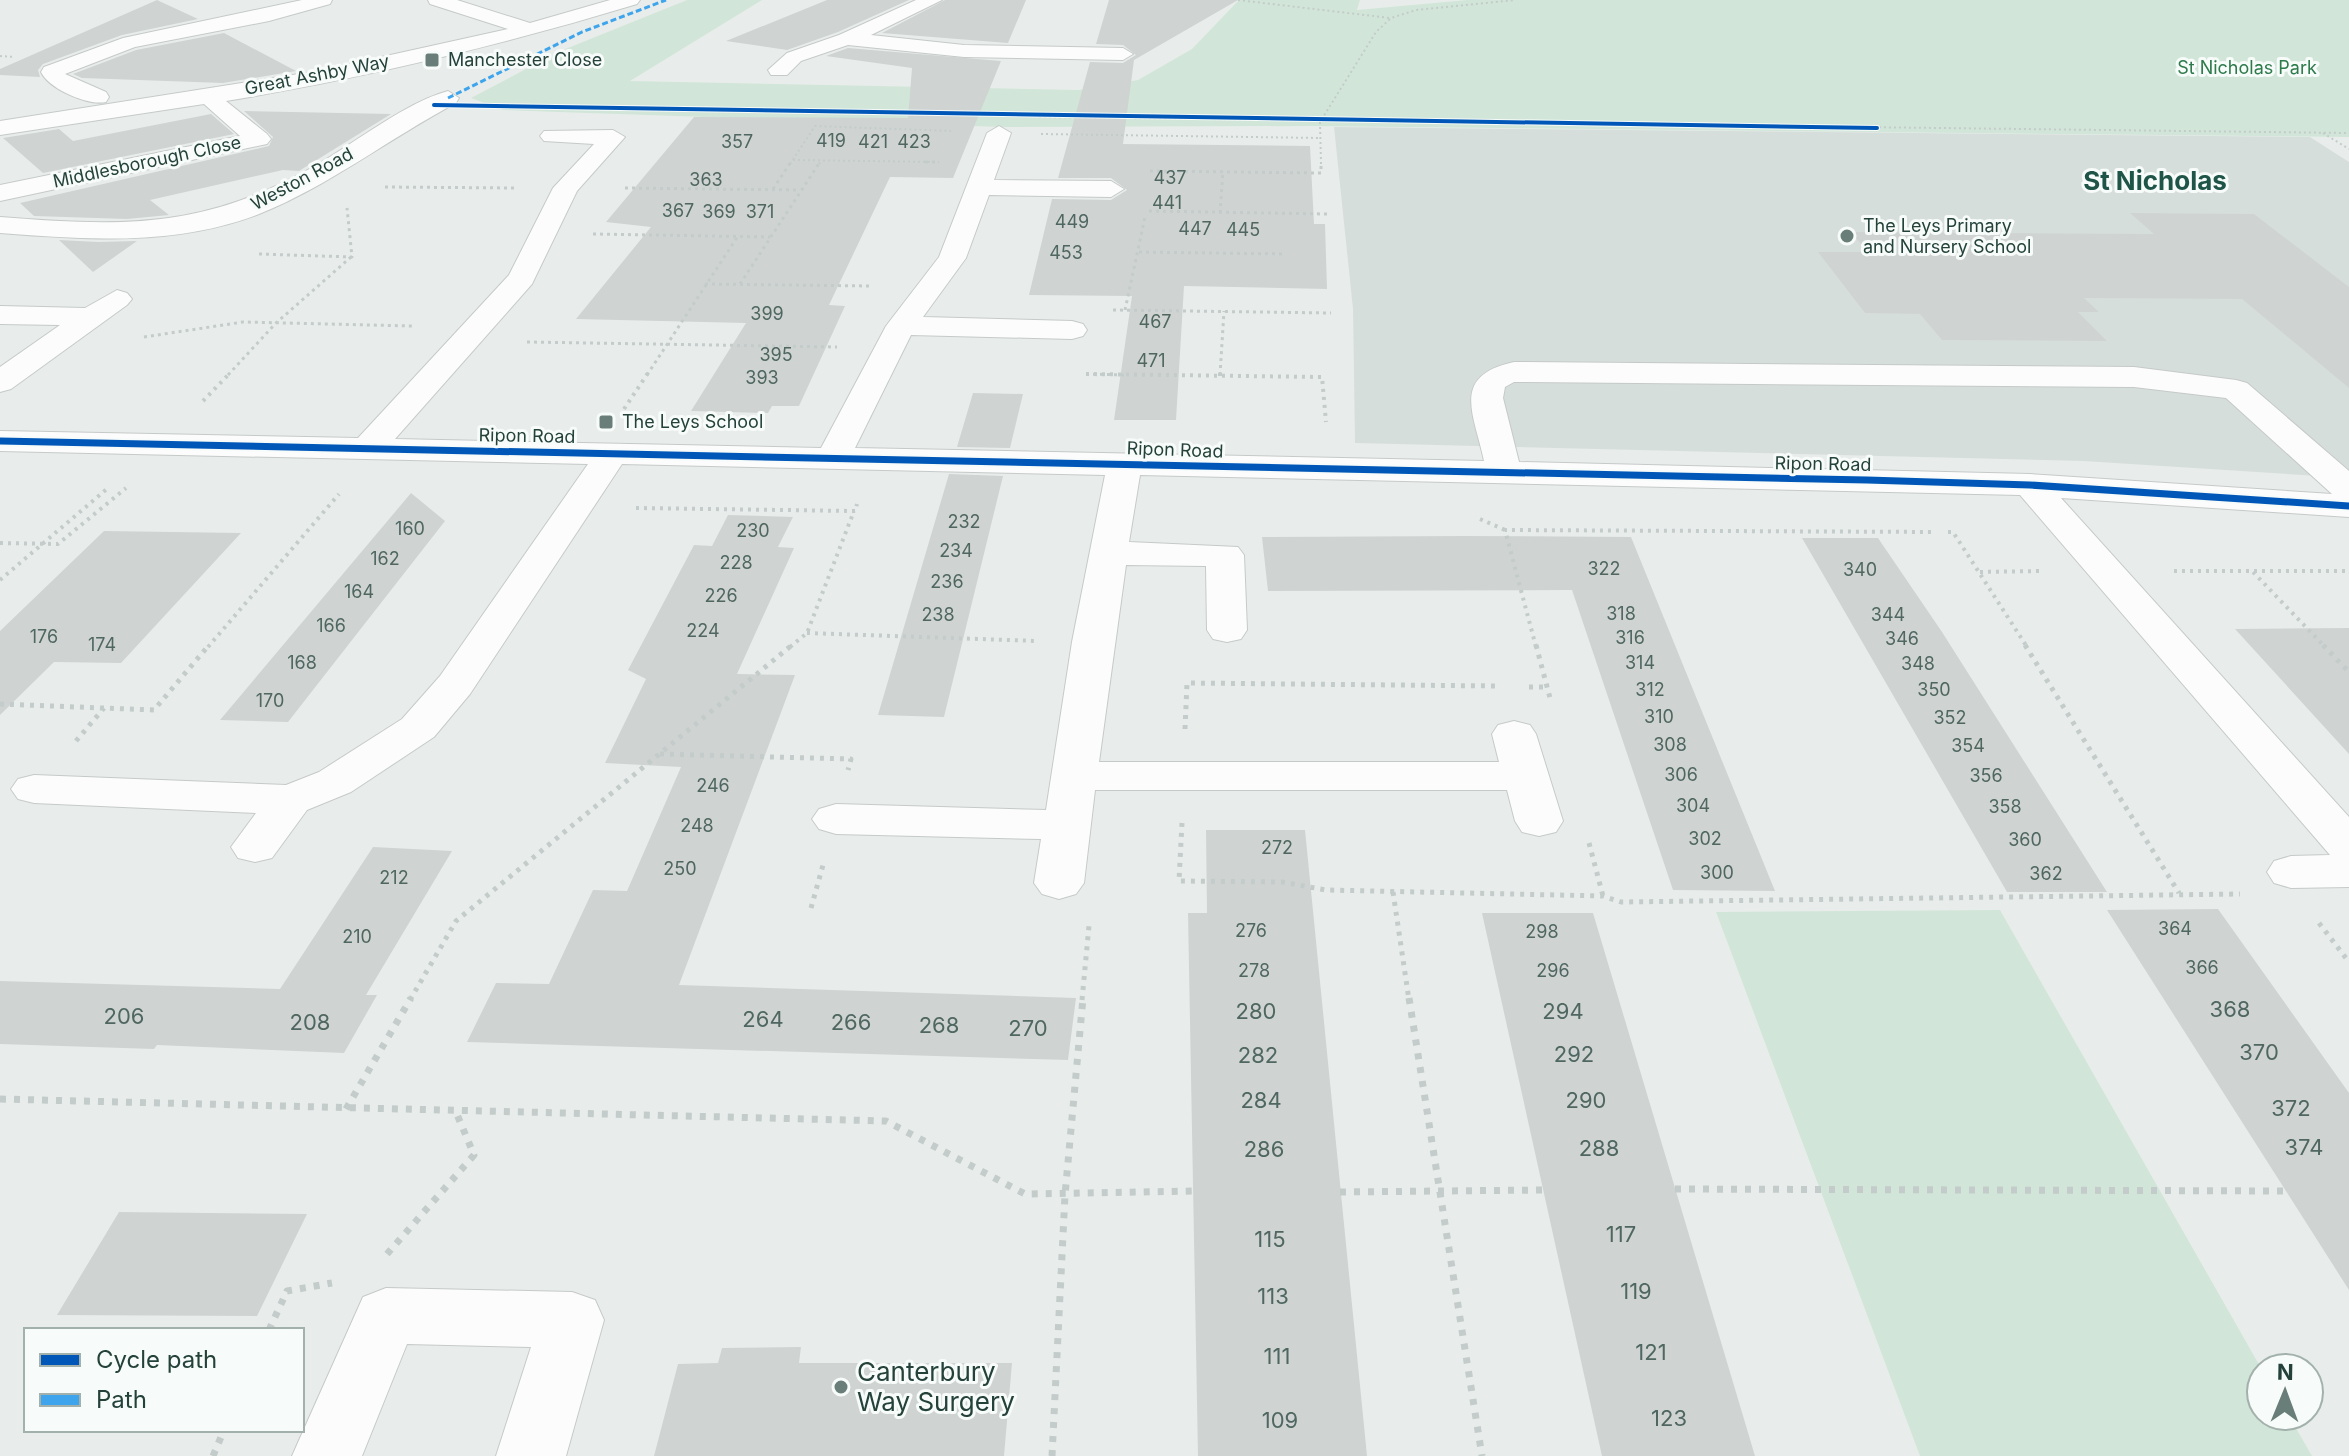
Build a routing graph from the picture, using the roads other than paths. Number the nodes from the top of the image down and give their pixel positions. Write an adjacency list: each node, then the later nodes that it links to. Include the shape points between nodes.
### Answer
1 (323, 0): 12 (street, via 130,42 52,72)
2 (437, 0): 5 (street)
3 (630, 0): 6 (street, Great Ashby Way)
4 (932, 0): 7 (street)
5 (475, 15): 6 (street); 8 (street)
6 (527, 29): 11 (street, Great Ashby Way, via 371,66)
7 (846, 39): 9 (street); 10 (street, via 794,57)
8 (396, 43)
9 (1123, 54)
10 (779, 70)
11 (197, 92): 12 (street); 15 (street, Great Ashby Way); 19 (street, Middlesborough Close, via 259,139)
12 (98, 97): 13 (street)
13 (57, 102)
14 (441, 102): 21 (street, Weston Road, via 247,209 174,226 89,232)
15 (0, 128)
16 (999, 133): 18 (street)
17 (552, 136): 29 (street, via 613,137 566,188 522,278)
18 (983, 175): 20 (street); 26 (street, via 952,258)
19 (6, 186)
20 (1111, 189)
21 (0, 225)
22 (117, 299): 24 (street)
23 (0, 315): 24 (street)
24 (91, 317): 27 (street)
25 (1072, 330): 26 (street)
26 (896, 337): 31 (street)
27 (0, 382)
28 (0, 441): 29 (street, Ripon Road)
29 (368, 448): 30 (street, Ripon Road)
30 (612, 454): 31 (street, Ripon Road); 43 (street, via 455,685 418,728 335,782)
31 (832, 459): 32 (street, Ripon Road)
32 (1124, 465): 33 (street, Ripon Road); 37 (street, Ripon Road)
33 (1505, 475): 34 (street, Ripon Road); 35 (street, via 1487,398 1489,384 1514,372 1979,374 2134,377 2236,390)
34 (2030, 485): 36 (street, Ripon Road); 48 (street)
35 (2349, 490)
36 (2349, 506)
37 (1109, 553): 38 (street, via 1225,555); 40 (street, Ripon Road)
38 (1227, 630)
39 (1514, 734): 41 (street)
40 (1074, 776): 41 (street); 46 (street, Ripon Road)
41 (1527, 776): 45 (street)
42 (34, 789): 43 (street)
43 (291, 800): 47 (street)
44 (836, 819): 46 (street)
45 (1539, 821)
46 (1066, 825): 50 (street, Ripon Road)
47 (255, 847)
48 (2349, 847)
49 (2349, 871): 51 (street)
50 (1059, 883)
51 (2272, 883)
52 (327, 1456): 53 (street, via 386,1316 572,1320)
53 (531, 1456)

